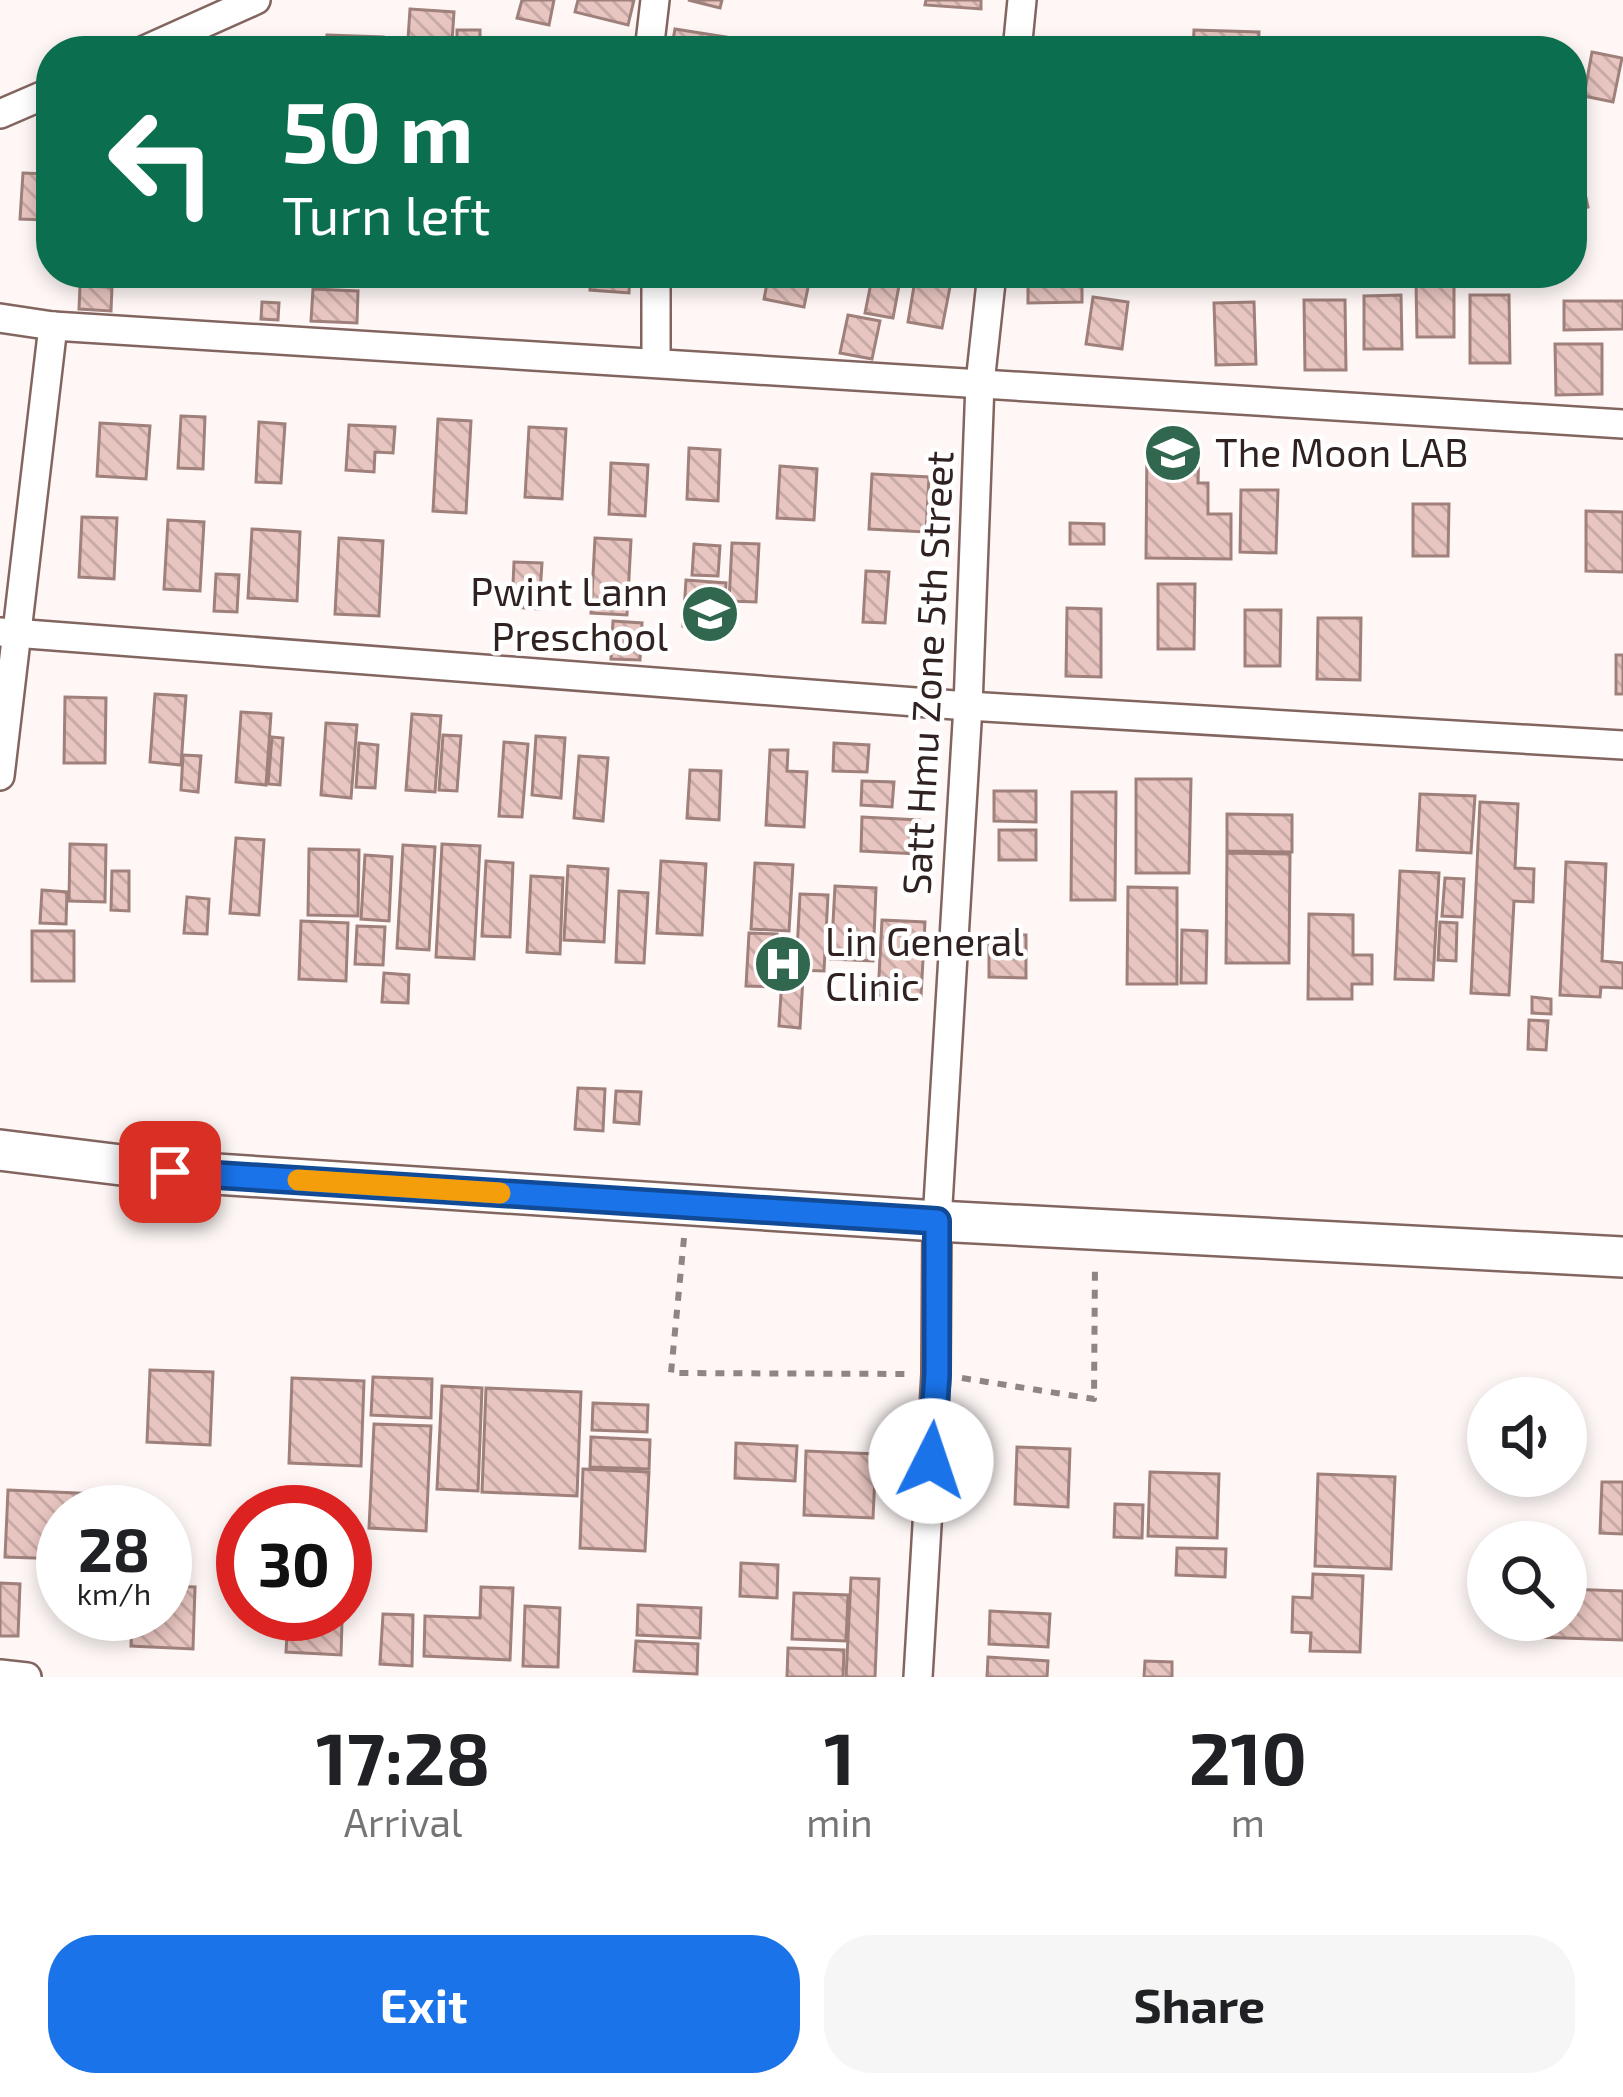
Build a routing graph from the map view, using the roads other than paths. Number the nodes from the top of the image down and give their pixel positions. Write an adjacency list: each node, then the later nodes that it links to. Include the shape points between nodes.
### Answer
1 (256, 0): 4 (street)
2 (656, 0): 5 (street)
3 (1022, 0): 6 (street)
4 (176, 36)
5 (651, 36)
6 (1018, 36)
7 (36, 98): 8 (street)
8 (0, 114)
9 (656, 288): 13 (street)
10 (990, 288): 14 (street, Satt Hmu Zone 5th Street)
11 (0, 318): 12 (street)
12 (53, 326): 13 (street); 16 (street)
13 (656, 363): 14 (street)
14 (980, 383): 15 (street); 17 (street, Satt Hmu Zone 5th Street)
15 (1623, 424)
16 (9, 633): 17 (street); 19 (street)
17 (968, 706): 18 (street); 21 (street, Satt Hmu Zone 5th Street)
18 (1623, 745)
19 (0, 776)
20 (0, 1150): 21 (main road, via 170,1172)
21 (937, 1221): 22 (main road); 25 (street, Satt Hmu Zone 5th Street, via 937,1374)
22 (1623, 1257)
23 (0, 1675): 24 (street)
24 (27, 1677)
25 (918, 1677)

